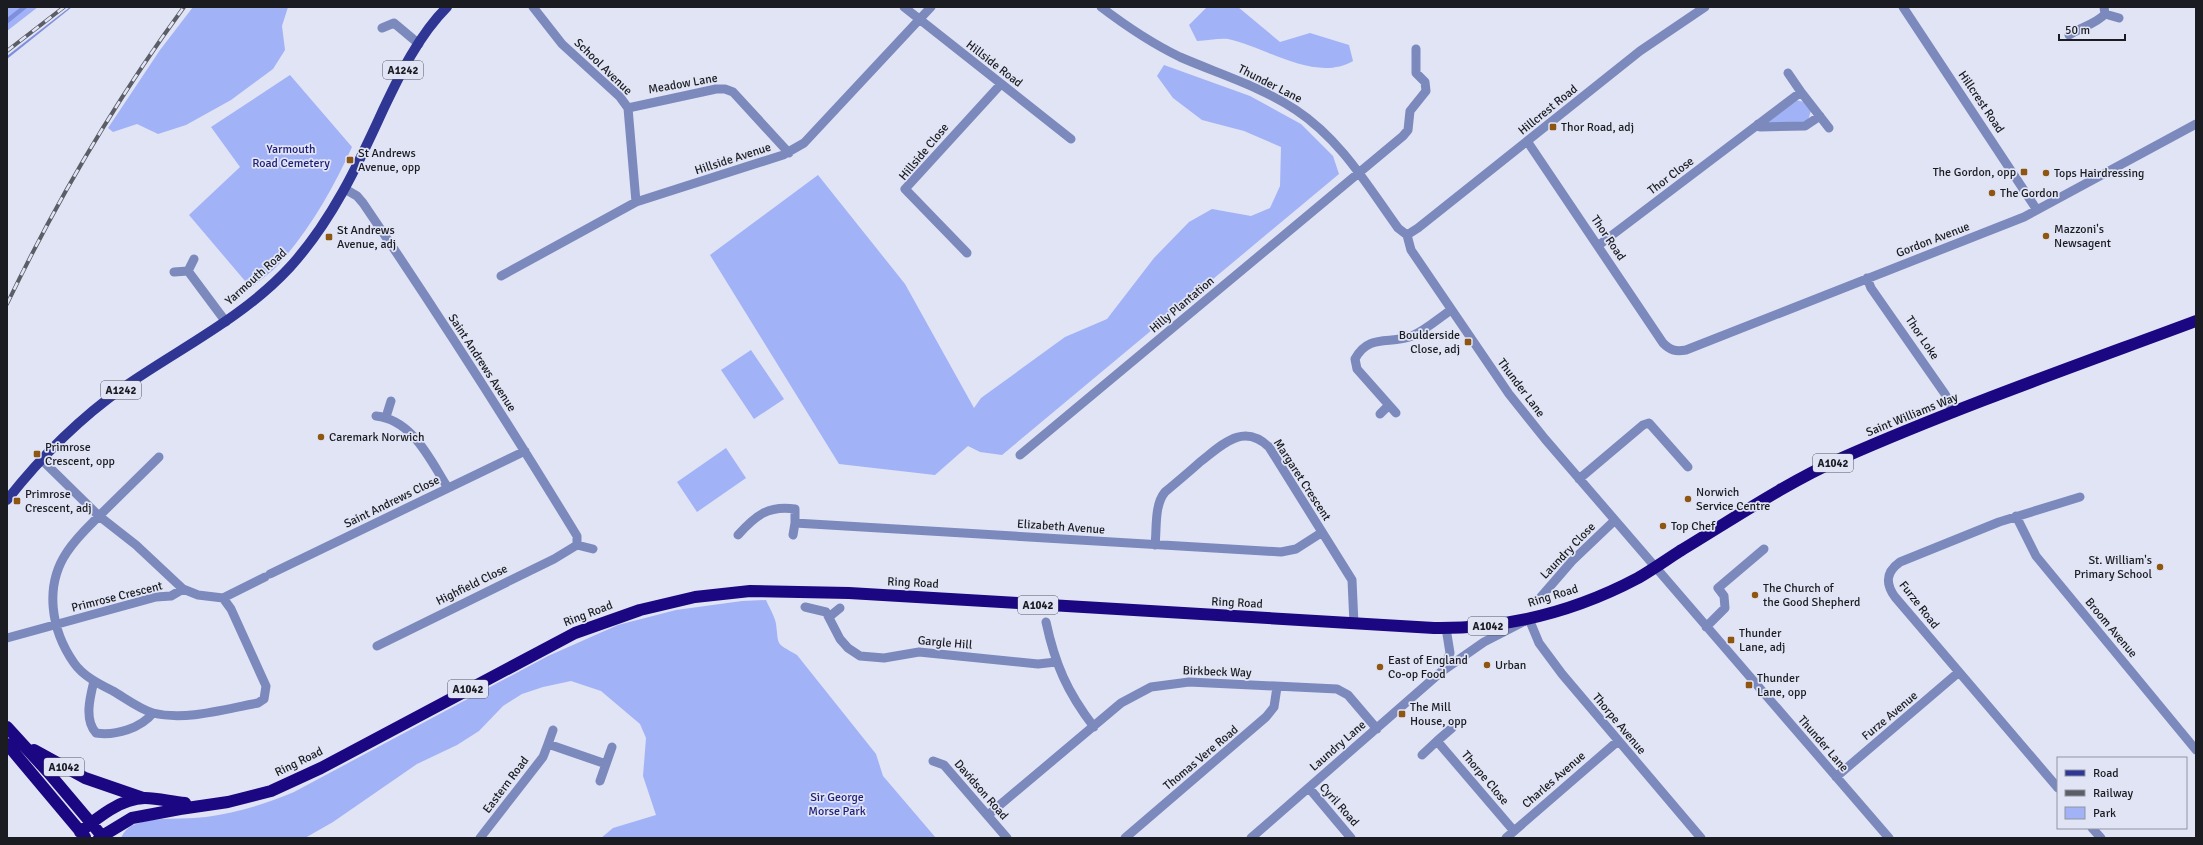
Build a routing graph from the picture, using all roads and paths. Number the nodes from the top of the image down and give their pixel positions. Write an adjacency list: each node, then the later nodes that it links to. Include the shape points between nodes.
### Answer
1 (447, 7): 13 (main road, Yarmouth Road / A1242)
2 (533, 7): 18 (street, School Avenue, via 555,37 620,97)
3 (904, 7): 10 (street, Hillside Road)
4 (931, 7): 10 (street, Hillside Avenue)
5 (1101, 7): 26 (street, Thunder Lane, via 1151,42 1254,87 1296,110 1339,147)
6 (1706, 7): 24 (street, Hillcrest Road, via 1640,51)
7 (1904, 7): 29 (street, Hillcrest Road)
8 (2105, 11): 9 (street); 12 (street, via 2100,20 2083,26)
9 (2119, 18)
10 (919, 20): 16 (street, Hillside Road); 25 (street, Hillside Avenue, via 804,143)
11 (382, 28): 13 (street, via 393,20)
12 (2069, 35)
13 (419, 44): 27 (main road, Yarmouth Road / A1242, via 389,97)
14 (1419, 54): 26 (street, Hilly Plantation, via 1416,73 1425,82 1426,91 1410,111 1408,130)
15 (1788, 73): 17 (street)
16 (1001, 84): 23 (street, Hillside Road); 32 (street, Hillside Close, via 905,189)
17 (1801, 92): 19 (street); 20 (street, Thor Close)
18 (628, 108): 25 (street, Meadow Lane, via 725,89 733,92); 28 (street, School Avenue)
19 (1820, 116): 20 (street, via 1805,126 1760,127); 22 (street)
20 (1758, 124): 31 (street, Thor Close)
21 (2196, 124): 29 (street, Gordon Avenue)
22 (1829, 128)
23 (1071, 139)
24 (1527, 141): 30 (street, Hillcrest Road); 31 (street, Thor Road)
25 (789, 153): 28 (street, Hillside Avenue)
26 (1360, 172): 30 (street, Thunder Lane, via 1398,228); 50 (street, Hilly Plantation)
27 (344, 189): 40 (main road, Yarmouth Road / A1242, via 324,222 290,267 255,300); 49 (street, Saint Andrews Avenue, via 357,196 363,203)
28 (636, 202): 36 (street, Hillside Avenue)
29 (2037, 210): 37 (street, Gordon Avenue)
30 (1407, 235): 38 (street, Thunder Lane, via 1411,250)
31 (1599, 245): 41 (street, Thor Road)
32 (967, 253)
33 (194, 259): 34 (street)
34 (188, 271): 35 (street); 40 (street)
35 (174, 272)
36 (501, 276)
37 (1867, 278): 41 (street, Gordon Avenue, via 1686,350); 45 (street, Thor Loke, via 1871,288 1945,394)
38 (1451, 310): 43 (street, via 1412,336 1372,343 1359,352 1355,359 1357,369); 54 (street, Thunder Lane, via 1509,394)
39 (2196, 321): 45 (highway, Saint Williams Way / A1042)
40 (226, 322): 52 (main road, Yarmouth Road / A1242, via 102,403)
41 (1669, 349)
42 (391, 401): 48 (street)
43 (1389, 405): 44 (street); 46 (street)
44 (1396, 413)
45 (1954, 413): 69 (highway, Saint Williams Way / A1042, via 1841,458 1793,483)
46 (1380, 414)
47 (376, 416): 48 (street)
48 (386, 417): 55 (street, via 402,425 412,434)
49 (525, 451): 55 (street, Saint Andrews Close); 65 (street, Saint Andrews Avenue, via 577,536)
50 (1020, 455)
51 (158, 456): 58 (street, Primrose Crescent)
52 (42, 460): 57 (main road, Yarmouth Road / A1242); 58 (street, Primrose Crescent)
53 (1688, 467): 54 (street, via 1649,423 1643,425)
54 (1579, 479): 60 (street, Thunder Lane)
55 (448, 488): 71 (street, Saint Andrews Close)
56 (2080, 497): 59 (street, Furze Road)
57 (7, 500)
58 (100, 516): 70 (street, Primrose Crescent); 79 (street, Primrose Crescent, via 67,553 59,568 52,601)
59 (2016, 516): 86 (street, Furze Road, via 1900,562 1890,571 1888,584 1895,597); 101 (street, Broom Avenue, via 2032,551)
60 (1614, 521): 69 (street, Thunder Lane); 72 (street, Laundry Close, via 1572,561)
61 (795, 523): 63 (street, via 795,509 780,507 762,513); 64 (street); 66 (street, Elizabeth Avenue)
62 (1321, 533): 66 (street, Elizabeth Avenue, via 1289,552); 66 (street, Margaret Crescent, via 1269,447 1256,437 1245,436 1229,439 1160,498); 78 (street, Margaret Crescent, via 1352,580)
63 (738, 535)
64 (794, 536)
65 (577, 545): 68 (street); 83 (street, Highfield Close, via 554,559)
66 (1156, 545)
67 (1764, 549): 80 (street, via 1718,588 1724,596 1725,608)
68 (593, 550)
69 (1654, 568): 76 (highway, Ring Road / A1042, via 1598,596); 80 (street, Thunder Lane)
70 (183, 589): 71 (street, Primrose Crescent, via 198,595); 79 (street, Primrose Crescent, via 171,596 156,597)
71 (224, 598): 89 (street, Primrose Crescent, via 266,686 264,699 258,703 179,716)
72 (1540, 598)
73 (805, 607): 75 (street, via 826,612)
74 (840, 608): 75 (street)
75 (829, 617): 84 (street, Gargle Hill, via 840,639 860,656 884,658 919,652 1038,664)
76 (1529, 619): 81 (highway, Ring Road / A1042, via 1504,624); 85 (street, Laundry Lane, via 1484,642); 96 (street, Thorpe Avenue, via 1539,642 1558,669)
77 (1046, 622): 84 (street)
78 (1354, 624): 81 (highway, Ring Road / A1042); 110 (highway, Ring Road / A1042, via 842,593 750,591 695,597 640,610 574,633 292,782 251,797)
79 (56, 625): 82 (street, Primrose Crescent); 87 (street, Primrose Crescent, via 74,664)
80 (1706, 626): 105 (street, Thunder Lane)
81 (1446, 628): 85 (street, Laundry Lane, via 1450,652)
82 (7, 638)
83 (377, 646)
84 (1056, 662): 91 (street, via 1068,689)
85 (1441, 672): 93 (street, Laundry Lane)
86 (1959, 672): 105 (street, Furze Avenue); 107 (street, Furze Road)
87 (94, 681): 89 (street, Primrose Crescent); 89 (street, via 89,721 96,733 111,734 141,724)
88 (1277, 687): 91 (street, Birkbeck Way, via 1169,683 1136,694); 93 (street, Birkbeck Way, via 1330,688 1342,691); 119 (street, Thomas Vere Road, via 1274,707 1266,717)
89 (153, 713)
90 (7, 727): 97 (highway, A1042)
91 (1094, 727): 112 (street, Birkbeck Way)
92 (1452, 728): 95 (street)
93 (1377, 729): 108 (street, Laundry Lane)
94 (553, 730): 99 (street, Eastern Road)
95 (1437, 741): 102 (street); 114 (street, Thorpe Close)
96 (1618, 741): 114 (street, Charles Avenue); 123 (street, Thorpe Avenue)
97 (22, 743): 109 (highway, A1042, via 85,778); 115 (highway, A1042)
98 (7, 744): 116 (highway, A1042)
99 (548, 744): 104 (street); 117 (street, Eastern Road, via 543,756)
100 (612, 747): 104 (street)
101 (2196, 750)
102 (1422, 755)
103 (934, 762): 112 (street, Davidson Road, via 944,766)
104 (606, 764): 106 (street)
105 (1836, 777): 124 (street, Thunder Lane)
106 (600, 781)
107 (2057, 787)
108 (1309, 788): 120 (street, Laundry Lane); 121 (street, Cyril Road)
109 (145, 798): 110 (highway, Ring Road / A1042); 115 (highway, Ring Road / A1042, via 117,807)
110 (204, 805): 111 (highway, Ring Road / A1042)
111 (180, 809): 115 (highway, Ring Road / A1042, via 132,818); 115 (highway, A1042, via 165,806 145,807 122,815)
112 (988, 815): 118 (street, Davidson Road)
113 (2093, 829): 125 (street)
114 (1514, 831): 122 (street, Charles Avenue)
115 (98, 833): 116 (highway, A1042)
116 (82, 835)
117 (480, 838)
118 (1007, 838)
119 (1125, 838)
120 (1251, 838)
121 (1352, 838)
122 (1506, 838)
123 (1701, 838)
124 (1889, 838)
125 (2101, 838)

